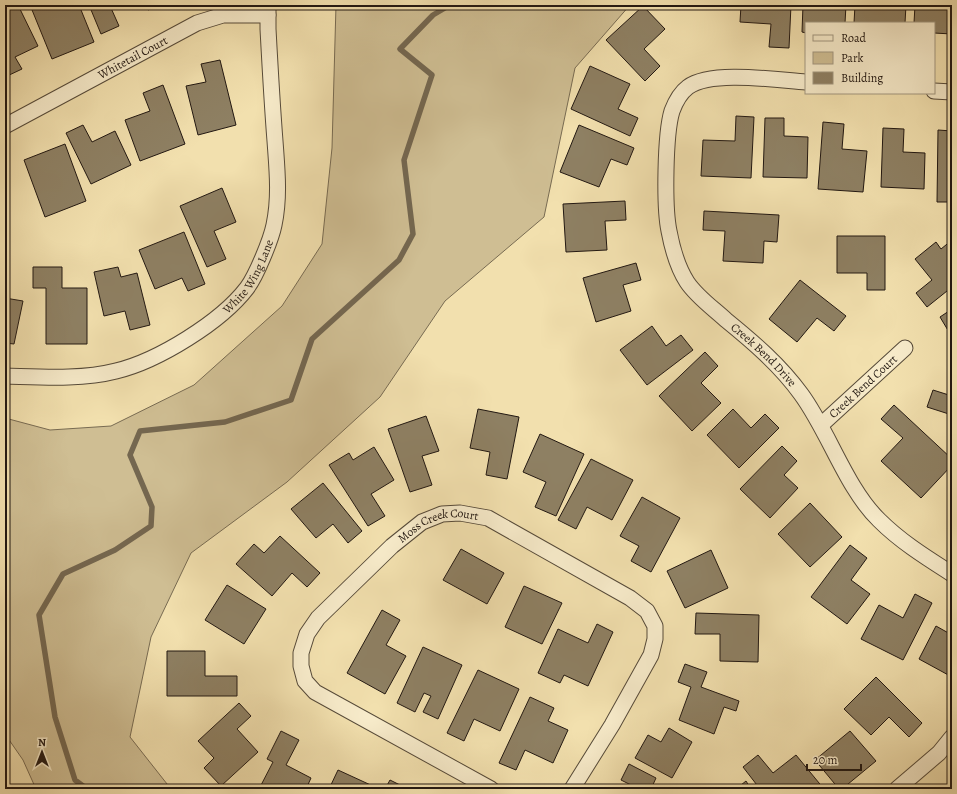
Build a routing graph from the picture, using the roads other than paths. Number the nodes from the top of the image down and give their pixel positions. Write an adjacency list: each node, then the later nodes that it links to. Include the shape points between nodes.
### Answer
1 (268, 10): 5 (street, Whitetail Court, via 223,15 196,23); 7 (street, White Wing Lane, via 278,194 274,226 248,287 227,310 166,352 138,365 114,372 79,376)
2 (805, 82): 8 (street, Creek Bend Drive, via 735,77 700,82 688,87 677,100 671,113 666,191 668,230 686,281 698,295 779,367 801,393)
3 (935, 91): 4 (street)
4 (952, 92)
5 (5, 126)
6 (905, 348): 8 (street, Creek Bend Court)
7 (5, 376)
8 (821, 425): 9 (street, Creek Bend Drive, via 848,475 878,519 907,544)
9 (952, 574)
10 (952, 737): 13 (street)
11 (491, 789): 12 (street, Moss Creek Court, via 315,692 305,681 301,666 301,653 307,634 318,618 392,546 422,522 442,514 460,512 488,518 630,598 646,611 655,626 651,655)
12 (572, 789)
13 (897, 789)

